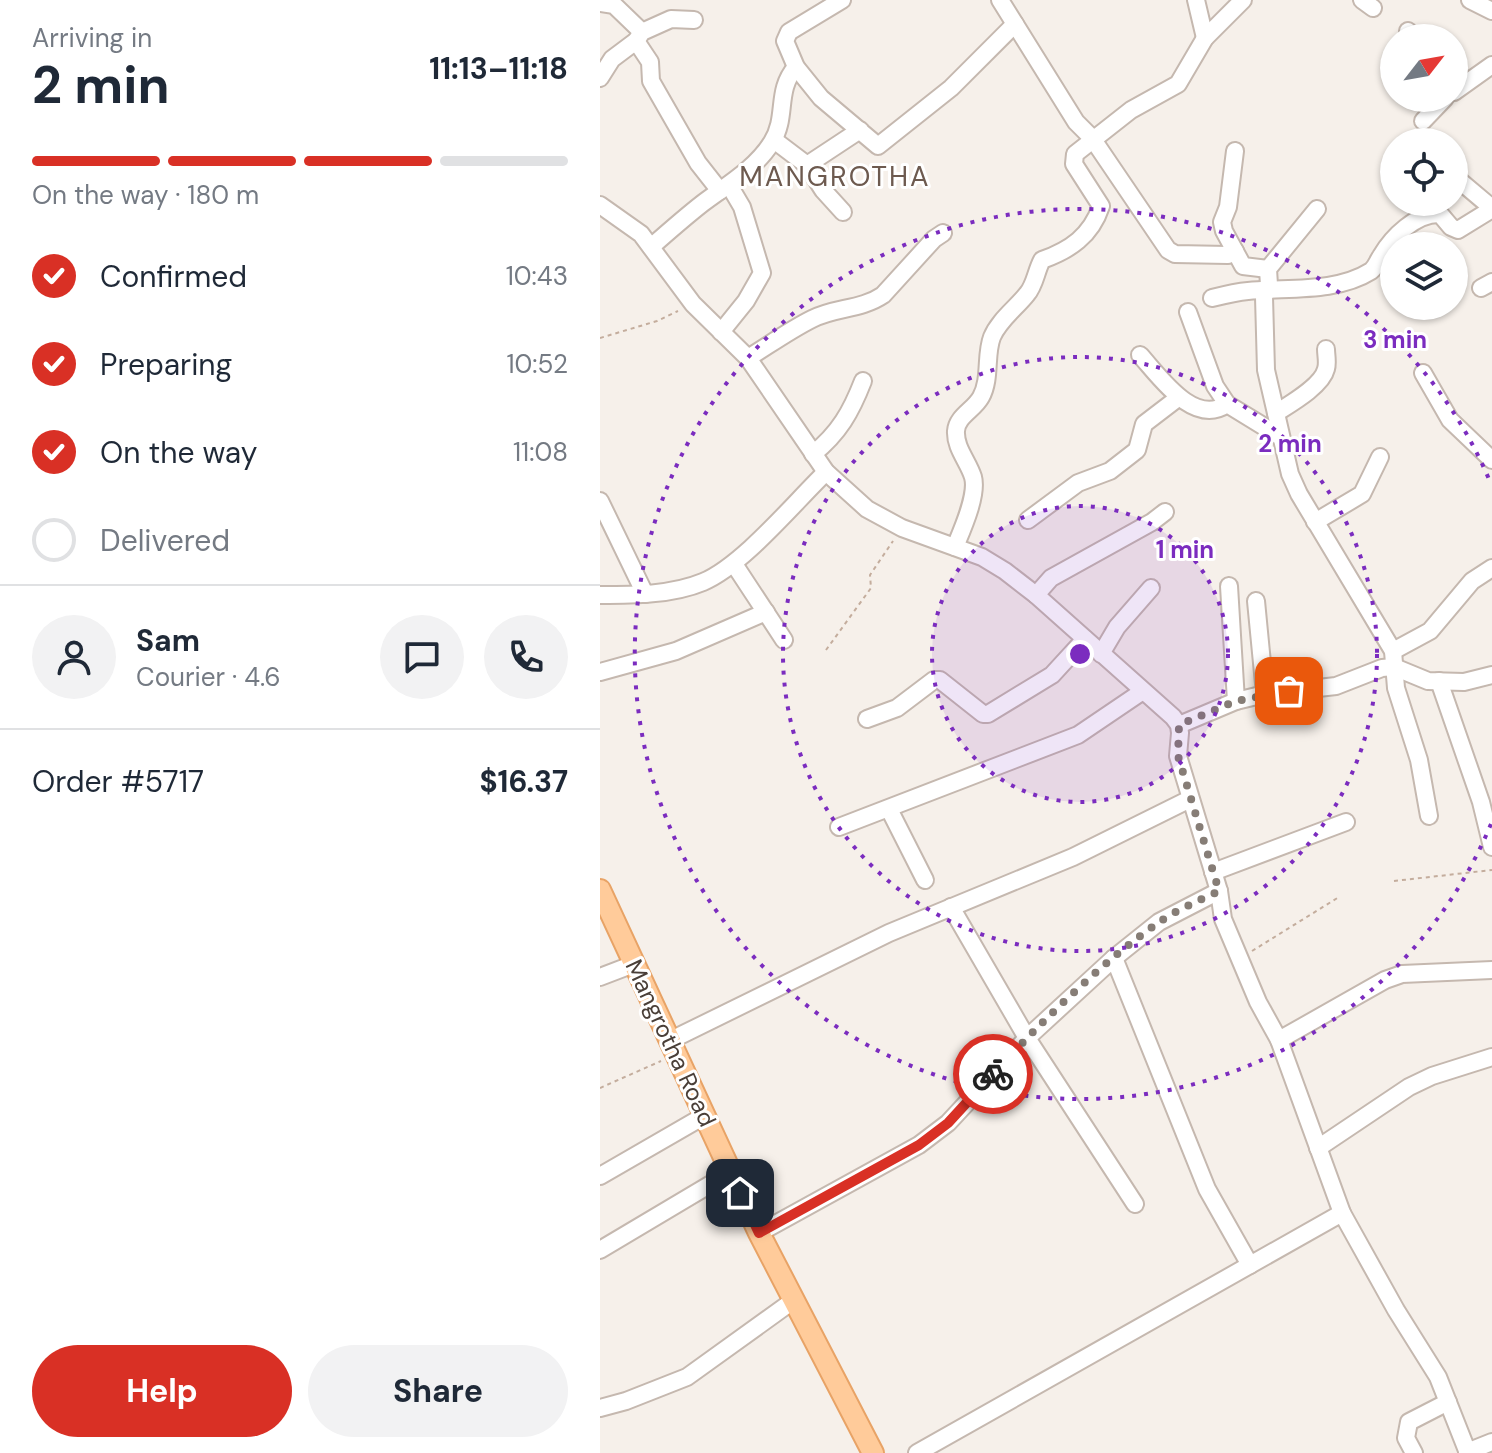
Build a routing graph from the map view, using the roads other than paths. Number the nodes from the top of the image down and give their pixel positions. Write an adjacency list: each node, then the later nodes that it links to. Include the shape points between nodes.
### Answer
1 (842, 0): 13 (street, via 786,36)
2 (1000, 0): 9 (street)
3 (1196, 0): 11 (street)
4 (1243, 0): 11 (street)
5 (1470, 0): 7 (street)
6 (600, 3): 10 (street, via 614,5)
7 (1492, 11)
8 (694, 20): 10 (street, via 671,19)
9 (1015, 24): 18 (street, via 883,145 875,146); 19 (street, via 1076,122)
10 (639, 36): 14 (street, via 612,59); 23 (street, via 651,81 698,163)
11 (1205, 38): 19 (street, via 1178,84)
12 (1492, 65): 15 (street)
13 (796, 67): 18 (street, via 821,98); 20 (street, via 785,79)
14 (600, 78)
15 (1468, 82)
16 (1432, 112): 17 (street)
17 (1423, 121)
18 (860, 130): 22 (street)
19 (1092, 138): 31 (street, via 1168,250 1214,255); 54 (street, via 1073,159 1099,200 1099,212 1067,251 1042,260 1030,291 992,338 982,396 956,427 975,486)
20 (774, 140): 22 (street); 23 (street)
21 (1235, 151): 31 (street, via 1222,222)
22 (807, 165): 28 (street)
23 (725, 188): 30 (street); 36 (street, via 742,207 762,273)
24 (1468, 188): 27 (street)
25 (600, 205): 30 (street)
26 (1317, 209): 32 (street)
27 (1492, 209): 33 (street, via 1458,230 1440,214 1419,220 1382,253 1374,269 1351,281)
28 (843, 212)
29 (943, 233): 39 (street, via 874,301 815,317)
30 (651, 247): 36 (street)
31 (1235, 251): 32 (street, via 1243,266)
32 (1268, 269): 33 (street)
33 (1267, 290): 34 (street); 44 (street, via 1266,370)
34 (1212, 298)
35 (1188, 312): 43 (street, via 1215,386)
36 (721, 332): 39 (street)
37 (1326, 349): 44 (street, via 1323,378)
38 (1140, 355): 42 (street)
39 (748, 358): 46 (street)
40 (1423, 373): 48 (street, via 1450,420)
41 (863, 381): 46 (street, via 843,425)
42 (1178, 398): 43 (street, via 1209,411); 52 (street, via 1144,424 1137,450 1110,471 1078,483)
43 (1227, 404): 45 (street)
44 (1276, 413): 45 (street)
45 (1281, 437): 53 (street, via 1290,474)
46 (813, 454): 49 (street)
47 (1380, 457): 53 (street, via 1362,494)
48 (1492, 460)
49 (826, 472): 54 (street, via 867,509); 55 (street)
50 (600, 501): 59 (street)
51 (1165, 512): 61 (street, via 1051,578)
52 (1028, 520)
53 (1315, 522): 67 (street)
54 (955, 547): 61 (street, via 982,557)
55 (734, 564): 59 (street, via 701,583); 63 (street)
56 (1492, 568): 67 (street, via 1472,581 1430,631)
57 (1229, 586): 73 (street)
58 (1151, 588): 66 (street)
59 (645, 594): 60 (street)
60 (600, 595)
61 (1036, 595): 64 (street)
62 (1256, 601): 72 (street)
63 (766, 612): 65 (street); 68 (street, via 676,651)
64 (1085, 639): 66 (street); 74 (street, via 1052,675 988,714 934,680 897,708)
65 (784, 640)
66 (1101, 654): 71 (street)
67 (1394, 659): 70 (street, via 1428,681); 72 (street, via 1336,686); 78 (street, via 1396,688 1419,760)
68 (600, 672)
69 (1492, 675): 70 (street)
70 (1439, 681): 81 (street)
71 (1143, 691): 75 (street); 77 (street, via 1078,735)
72 (1265, 694): 73 (street)
73 (1236, 701): 75 (street)
74 (867, 719)
75 (1179, 725): 76 (street, via 1178,756)
76 (1190, 799): 82 (street); 86 (street, via 1073,857)
77 (889, 809): 80 (street); 83 (street)
78 (1429, 816)
79 (1346, 822): 82 (street)
80 (839, 827)
81 (1492, 847)
82 (1213, 872): 85 (street)
83 (925, 880)
84 (600, 890): 88 (main road, Mangrotha Road)
85 (1219, 891): 87 (street, via 1159,922); 92 (street, via 1223,919)
86 (951, 907): 91 (street); 93 (street, via 889,933)
87 (1114, 958): 91 (street); 103 (street, via 1207,1189)
88 (634, 964): 90 (street); 93 (main road, Mangrotha Road)
89 (1492, 970): 92 (street, via 1402,974)
90 (600, 977)
91 (1027, 1038): 99 (street); 101 (street, via 948,1123 919,1145)
92 (1279, 1040): 96 (street)
93 (672, 1047): 95 (main road, Mangrotha Road)
94 (1492, 1057): 96 (street, via 1409,1087)
95 (704, 1116): 97 (main road, Mangrotha Road); 98 (street)
96 (1318, 1148): 100 (street)
97 (731, 1172): 101 (main road, Mangrotha Road); 102 (street)
98 (600, 1176)
99 (1135, 1204)
100 (1342, 1213): 103 (street); 105 (street)
101 (759, 1233): 104 (main road, Mangrotha Road)
102 (600, 1250)
103 (1250, 1265): 109 (street)
104 (794, 1300): 106 (street, via 687,1377); 108 (main road, Mangrotha Road)
105 (1448, 1402): 110 (street, via 1409,1422 1406,1438); 111 (street)
106 (600, 1408)
107 (1492, 1442): 111 (street)
108 (873, 1453)
109 (917, 1453)
110 (1414, 1453)
111 (1467, 1453)

